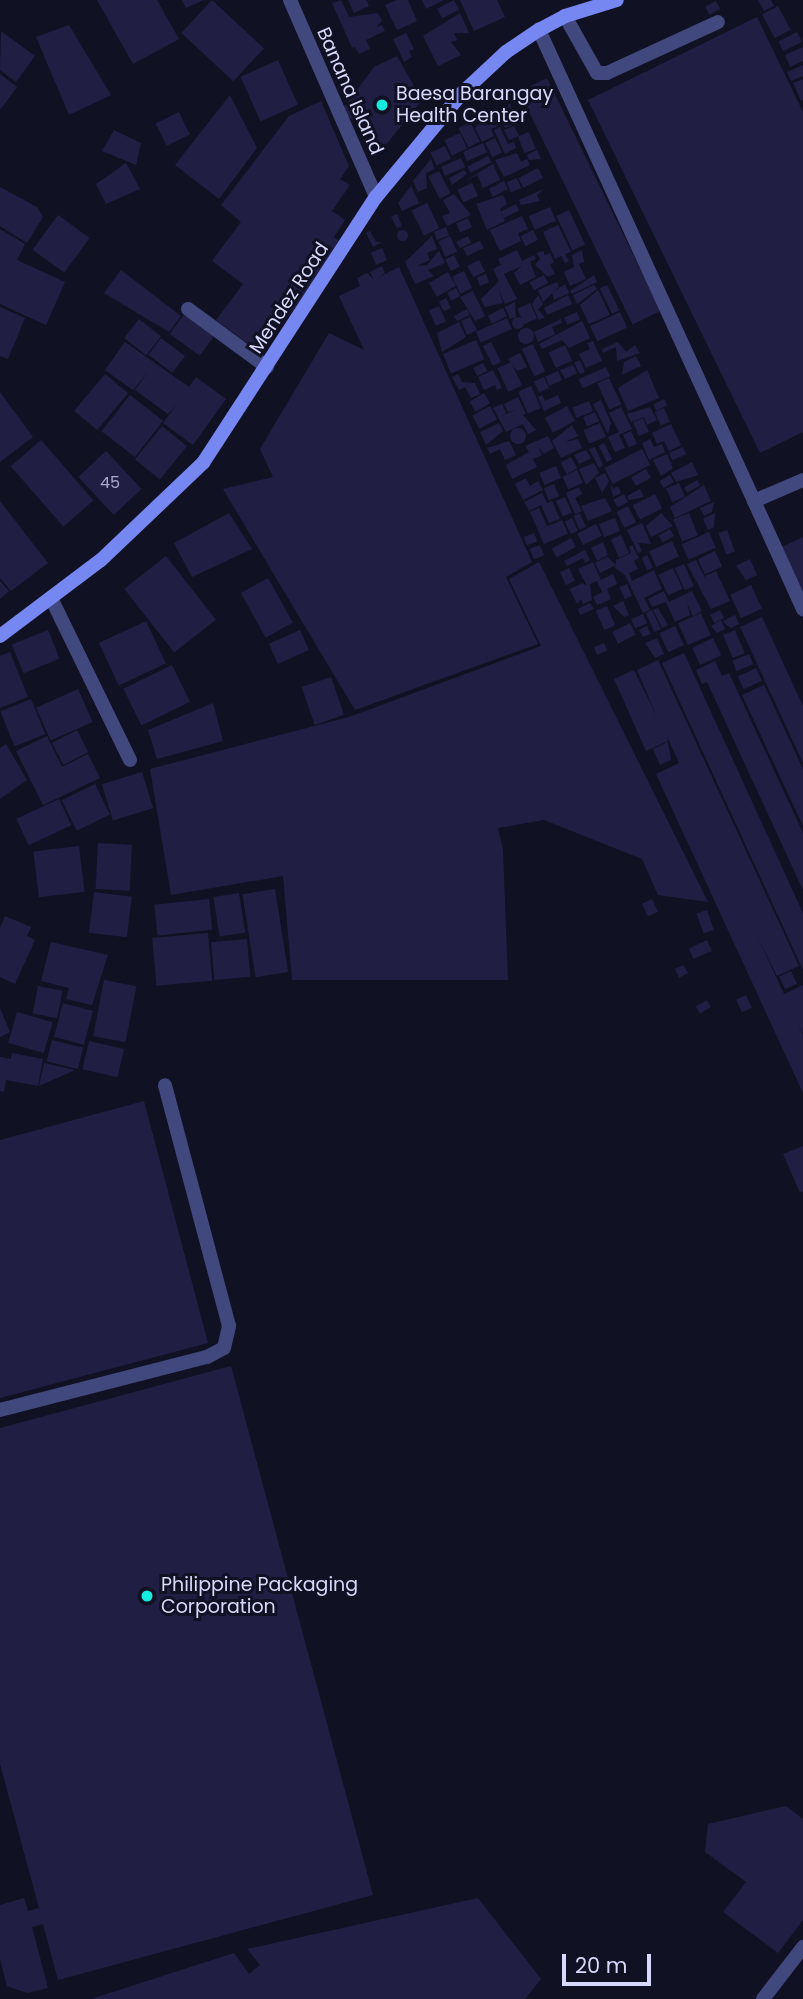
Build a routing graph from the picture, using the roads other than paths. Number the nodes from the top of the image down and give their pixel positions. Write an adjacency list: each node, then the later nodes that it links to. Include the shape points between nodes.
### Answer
1 (290, 0): 6 (street, Banana Island)
2 (617, 0): 3 (street, Mendez Road)
3 (565, 16): 4 (street, via 597,73 607,73); 5 (street, Mendez Road)
4 (718, 22)
5 (539, 30): 6 (street, Mendez Road, via 506,52 462,93); 10 (street)
6 (376, 197): 8 (street, Mendez Road)
7 (188, 309): 8 (street)
8 (267, 367): 11 (street, Mendez Road, via 203,463 170,498)
9 (803, 480): 10 (street)
10 (754, 501): 12 (street)
11 (52, 600): 13 (street, Mendez Road); 14 (street)
12 (803, 609)
13 (0, 636)
14 (130, 760)
15 (166, 1085): 16 (street, via 229,1326 224,1348 207,1357)
16 (0, 1410)
17 (803, 1947): 18 (street)
18 (764, 1999)

